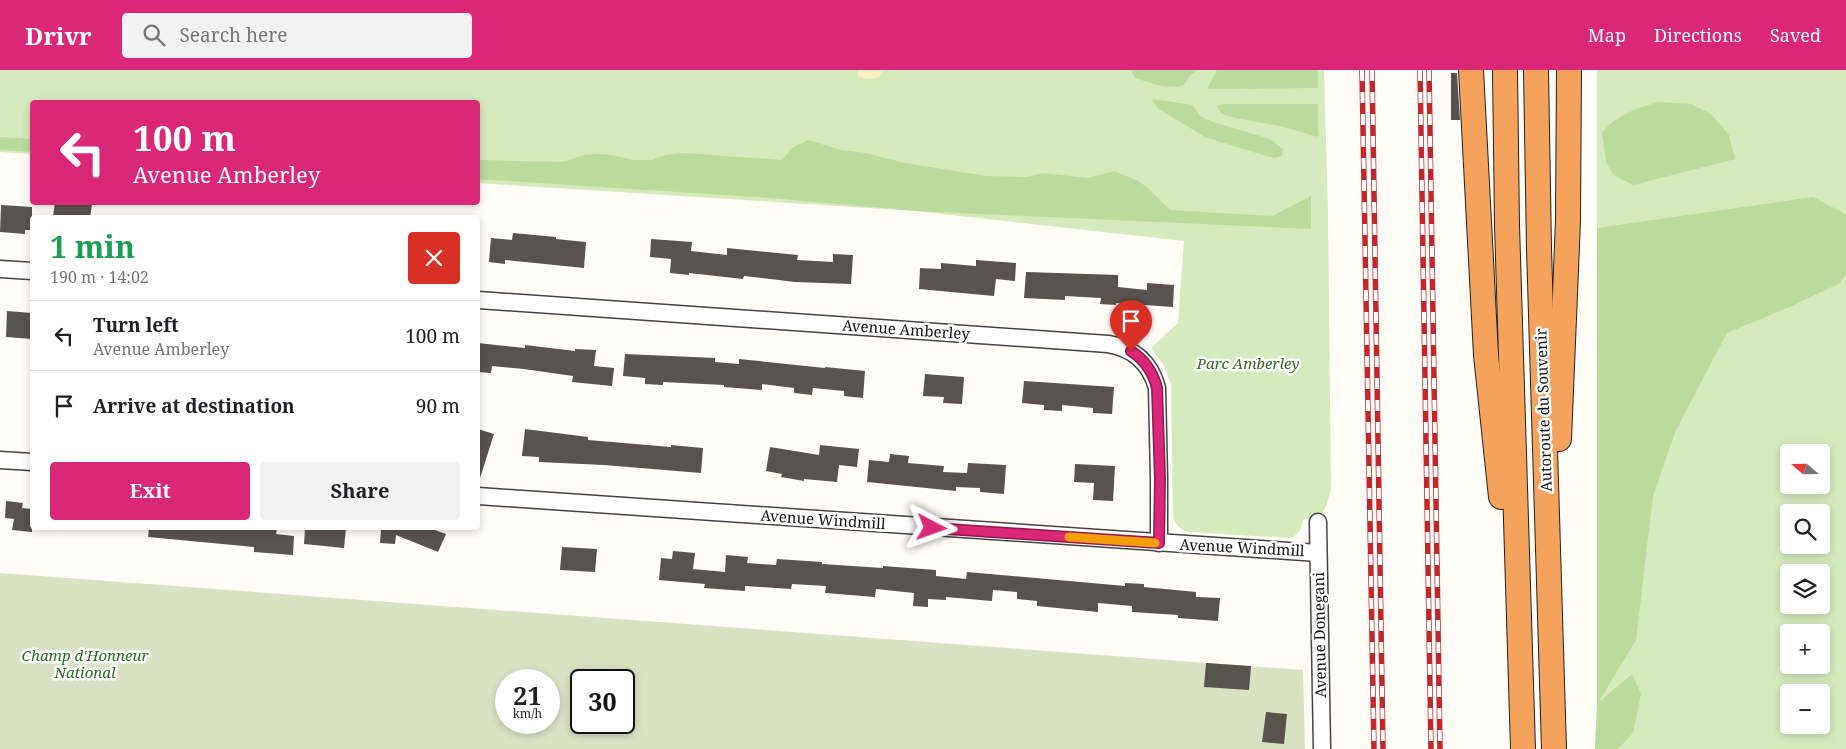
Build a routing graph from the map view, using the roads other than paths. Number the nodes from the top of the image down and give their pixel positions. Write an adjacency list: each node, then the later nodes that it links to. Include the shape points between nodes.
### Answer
1 (1470, 70): 15 (highway, via 1486,355)
2 (1505, 70): 15 (highway, Autoroute du Souvenir)
3 (1536, 70): 14 (highway, Autoroute du Souvenir)
4 (1569, 70): 14 (highway, via 1568,221)
5 (0, 269): 6 (street)
6 (30, 271)
7 (480, 300): 12 (street, Avenue Amberley, via 1124,347 1145,362 1157,388)
8 (0, 460): 9 (street)
9 (30, 462)
10 (480, 496): 12 (street, Avenue Windmill)
11 (1318, 522): 13 (street, Avenue Donegani)
12 (1159, 543): 13 (street, Avenue Windmill)
13 (1318, 552): 16 (street, Avenue Donegani)
14 (1551, 643): 18 (highway, Autoroute du Souvenir)
15 (1521, 682): 17 (highway, Autoroute du Souvenir)
16 (1322, 749)
17 (1523, 749)
18 (1554, 749)

